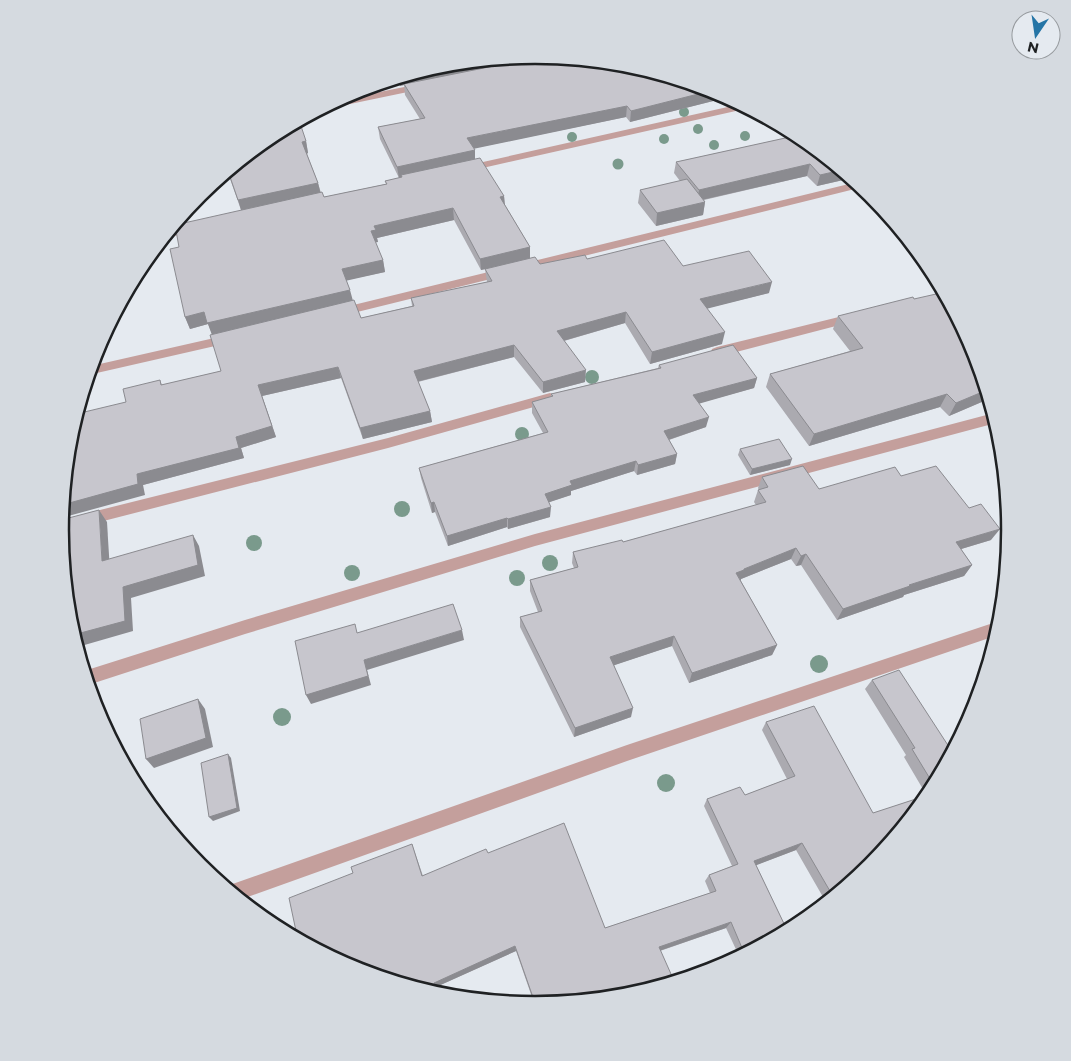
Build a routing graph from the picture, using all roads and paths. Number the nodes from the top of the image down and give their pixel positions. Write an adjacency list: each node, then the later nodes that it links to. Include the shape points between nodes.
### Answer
1 (430, 85): 2 (street)
2 (354, 100)
3 (735, 109): 4 (street)
4 (450, 172)
5 (851, 187): 9 (street)
6 (204, 226): 7 (street)
7 (177, 232)
8 (871, 313): 11 (street)
9 (329, 315)
10 (242, 335): 12 (street)
11 (703, 356)
12 (98, 369)
13 (560, 396): 15 (street)
14 (988, 420): 17 (street, via 535,540)
15 (70, 523)
16 (991, 630): 18 (street, via 627,753)
17 (92, 676)
18 (239, 890)

